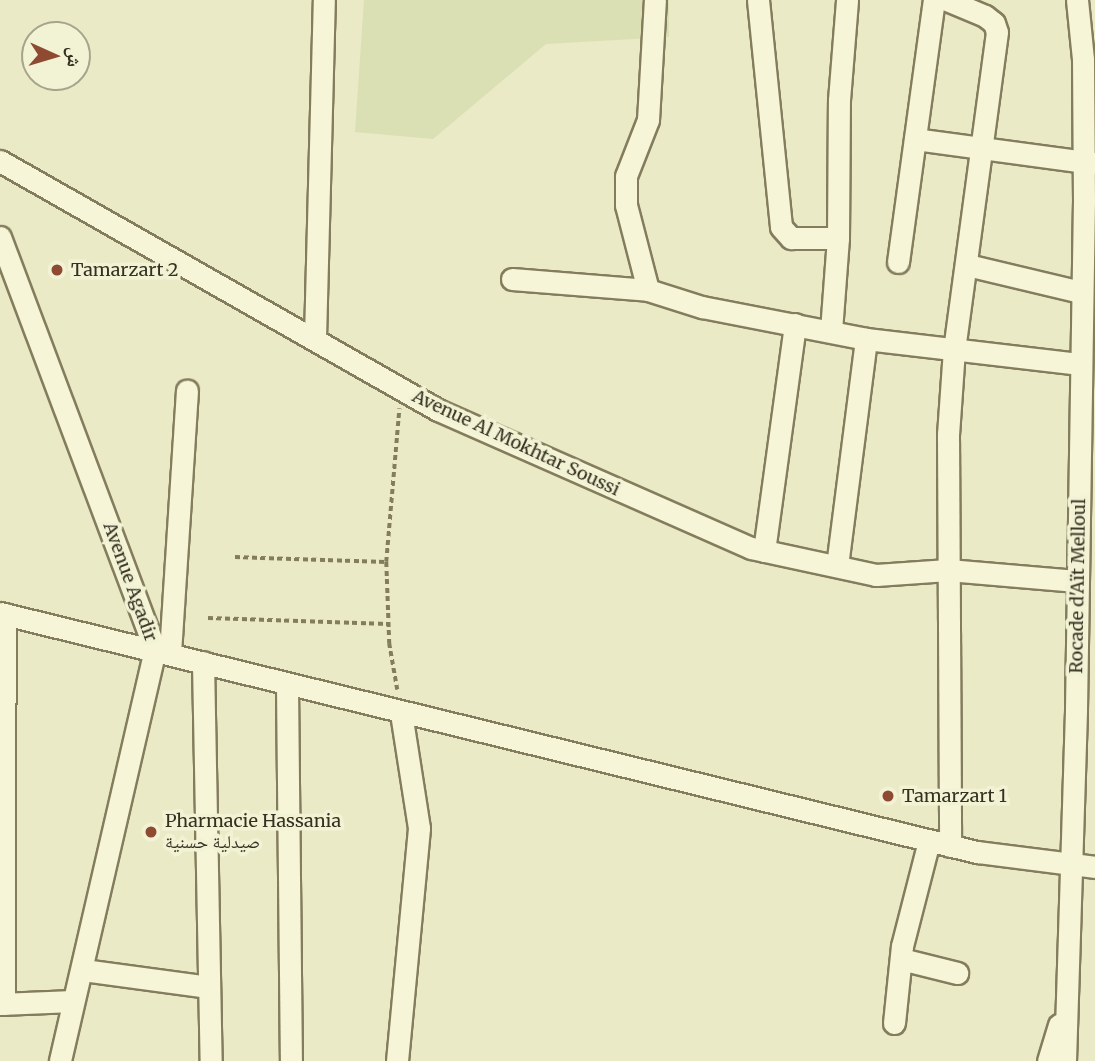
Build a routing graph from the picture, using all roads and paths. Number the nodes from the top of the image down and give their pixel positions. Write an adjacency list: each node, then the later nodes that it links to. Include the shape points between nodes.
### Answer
1 (324, 0): 22 (street)
2 (655, 0): 18 (street, via 648,120 626,176 635,252)
3 (758, 0): 14 (street, via 780,228 791,238)
4 (847, 0): 14 (street, via 839,100)
5 (934, 0): 9 (street)
6 (947, 0): 8 (street)
7 (1077, 0): 12 (street, Rocade d'Aït Melloul)
8 (985, 8): 10 (street, via 997,32)
9 (915, 139): 10 (street); 15 (street)
10 (982, 147): 12 (street); 16 (street)
11 (0, 161): 22 (street, Avenue Al Mokhtar Soussi)
12 (1088, 163): 19 (street, Rocade d'Aït Melloul)
13 (0, 237): 38 (street, Avenue Agadir)
14 (838, 238): 21 (street)
15 (898, 262)
16 (967, 265): 19 (street); 24 (street)
17 (512, 279): 18 (street)
18 (648, 290): 20 (street, via 702,307)
19 (1080, 292): 25 (street, Rocade d'Aït Melloul)
20 (795, 324): 21 (street); 29 (street)
21 (831, 331): 23 (street)
22 (315, 338): 26 (street, Avenue Al Mokhtar Soussi)
23 (866, 339): 24 (street); 32 (street)
24 (954, 349): 25 (street); 33 (street)
25 (1079, 364): 28 (street, Rocade d'Aït Melloul)
26 (401, 390): 29 (street, Avenue Al Mokhtar Soussi); 31 (path, via 391,464)
27 (187, 391): 38 (street)
28 (1087, 417): 34 (street, Rocade d'Aït Melloul)
29 (764, 551): 32 (street, Avenue Al Mokhtar Soussi)
30 (235, 557): 31 (path)
31 (386, 562): 37 (path)
32 (837, 566): 33 (street, Avenue Al Mokhtar Soussi, via 876,575)
33 (947, 570): 34 (street, Avenue Al Mokhtar Soussi); 43 (street)
34 (1077, 581): 44 (street, Rocade d'Aït Melloul)
35 (3, 613): 38 (street); 52 (street)
36 (208, 618): 37 (path)
37 (388, 624): 41 (path)
38 (162, 651): 39 (street); 47 (street, Avenue Agadir)
39 (203, 662): 40 (street); 49 (street)
40 (286, 686): 41 (street); 56 (street)
41 (401, 713): 42 (street); 57 (street, via 419,828)
42 (929, 841): 43 (street); 46 (street)
43 (950, 846): 44 (street, via 1021,861)
44 (1070, 864): 45 (street); 51 (street, Rocade d'Aït Melloul)
45 (1095, 867)
46 (901, 959): 48 (street); 53 (street)
47 (83, 970): 49 (street); 50 (street, Avenue Agadir)
48 (957, 973)
49 (209, 987): 55 (street)
50 (73, 1001): 52 (street); 54 (street, Avenue Agadir)
51 (1066, 1003): 58 (street, Rocade d'Aït Melloul); 59 (street, Rocade d'Aït Melloul)
52 (2, 1004)
53 (894, 1023)
54 (60, 1061)
55 (211, 1061)
56 (291, 1061)
57 (397, 1061)
58 (1048, 1061)
59 (1065, 1061)

